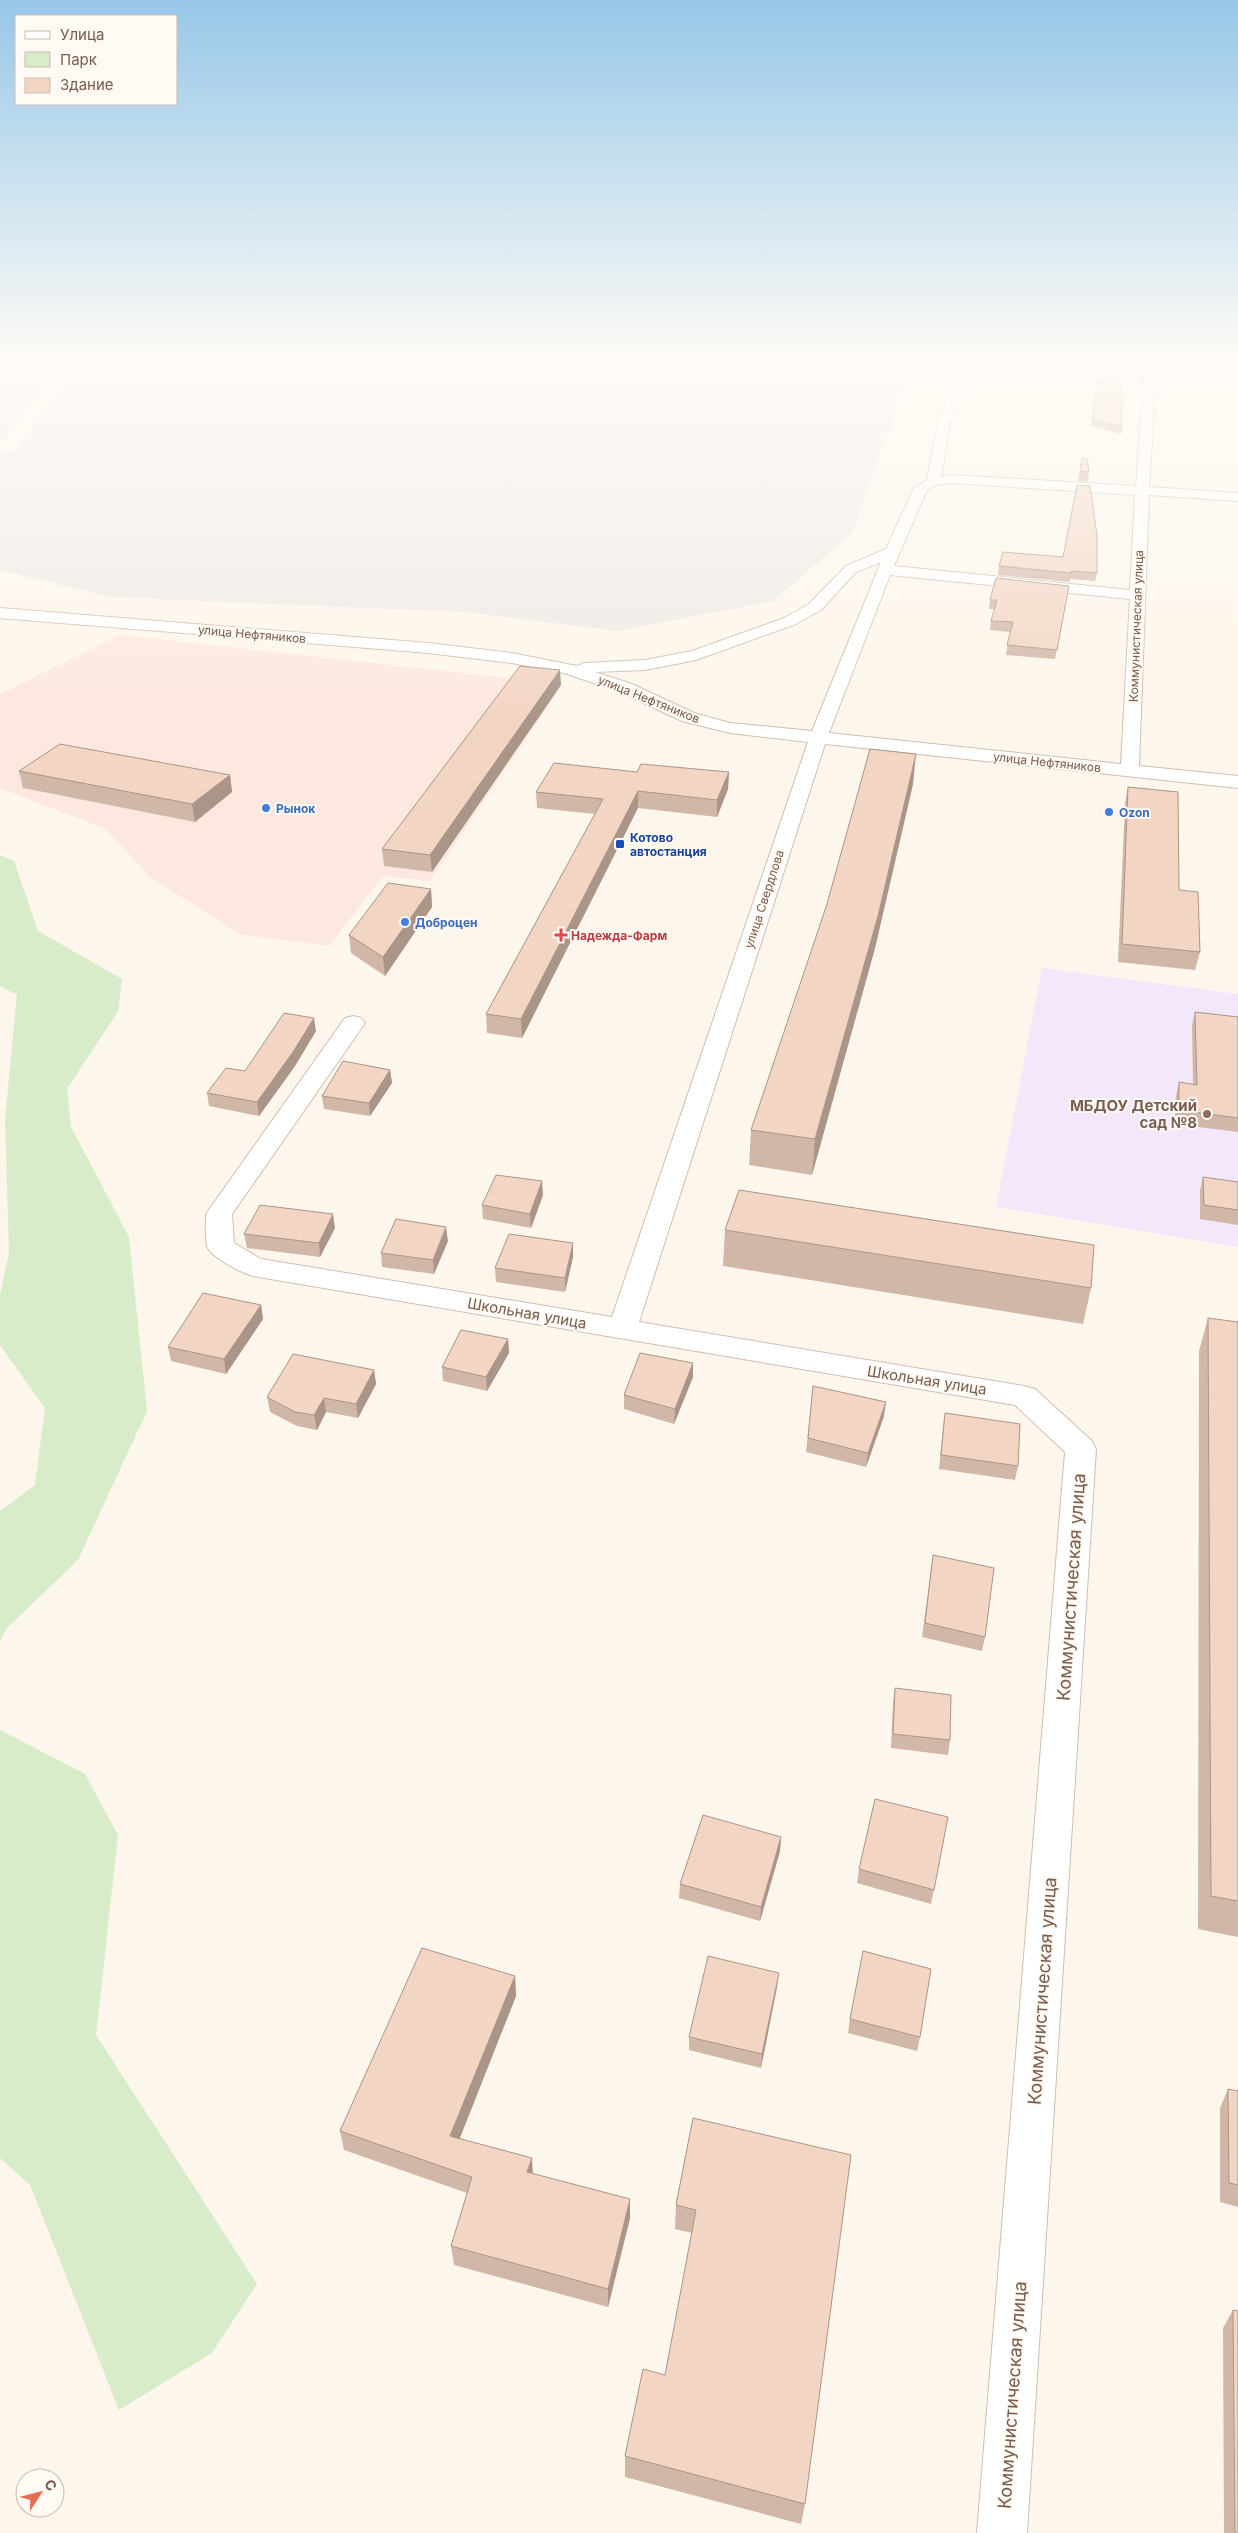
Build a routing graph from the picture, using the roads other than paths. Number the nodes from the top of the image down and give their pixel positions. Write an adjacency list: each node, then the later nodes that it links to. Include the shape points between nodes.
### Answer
1 (944, 480): 4 (street)
2 (973, 480): 5 (street)
3 (1143, 480): 5 (street, Коммунистическая улица)
4 (933, 482): 7 (street, улица Свердлова, via 921,488)
5 (1142, 490): 6 (street); 8 (street, Коммунистическая улица)
6 (1238, 497)
7 (888, 561): 8 (street); 10 (street, via 851,569 815,606 790,621 696,654 645,665); 11 (street, улица Свердлова)
8 (1138, 595): 12 (street, Коммунистическая улица)
9 (0, 612): 10 (street, улица Нефтяников, via 428,648)
10 (568, 668): 11 (street, улица Нефтяников, via 626,688 688,717 730,728)
11 (818, 738): 12 (street, улица Нефтяников); 15 (street, улица Свердлова)
12 (1130, 770): 13 (street, улица Нефтяников)
13 (1238, 782)
14 (353, 1023): 15 (street, Школьная улица, via 219,1214 221,1246 253,1267)
15 (622, 1329): 16 (street, Школьная улица, via 1024,1396)
16 (1081, 1449): 17 (street, Коммунистическая улица)
17 (1002, 2533)

